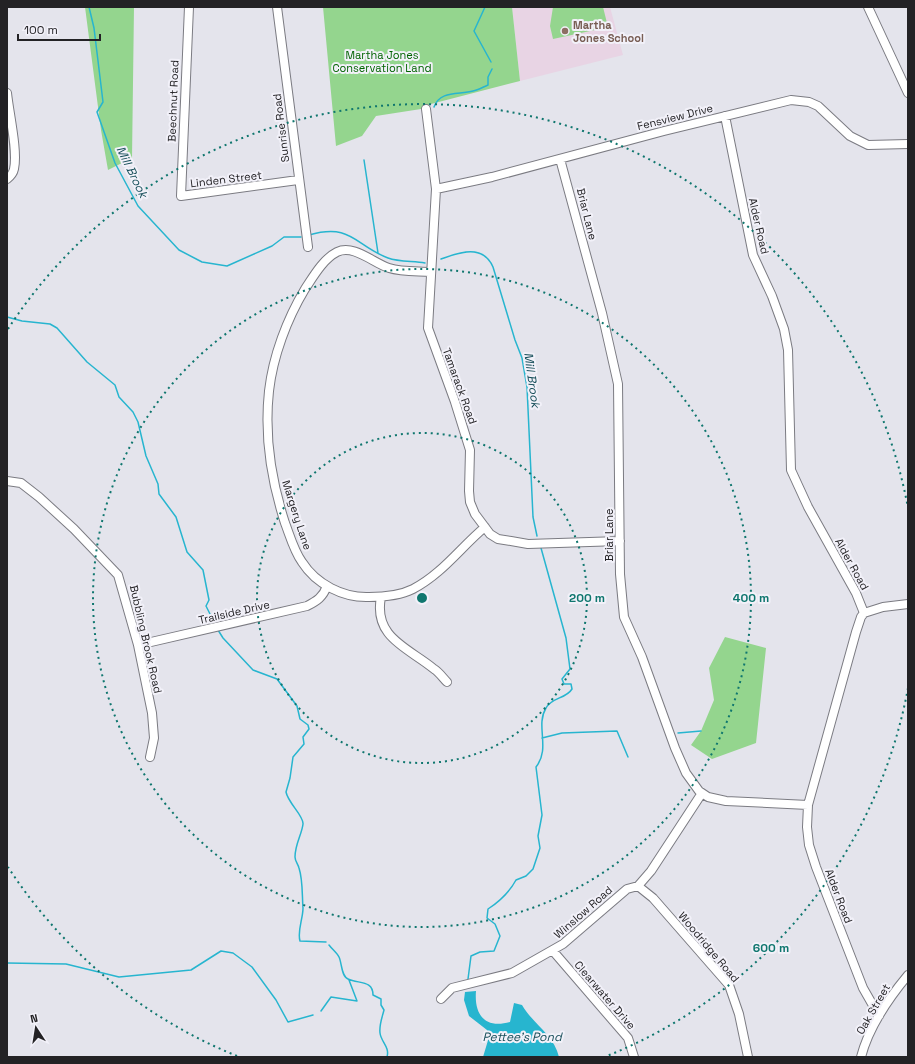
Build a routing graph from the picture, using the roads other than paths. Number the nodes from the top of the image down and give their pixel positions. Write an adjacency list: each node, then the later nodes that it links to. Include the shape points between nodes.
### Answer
1 (189, 7): 13 (street, Beechnut Road)
2 (276, 7): 11 (street, Sunrise Road)
3 (868, 7): 4 (street)
4 (908, 92)
5 (7, 93): 10 (street, via 15,158 14,170)
6 (426, 109): 12 (street, Tamarack Road)
7 (725, 116): 8 (street, Fensview Drive, via 782,101 809,102 818,106 858,141 868,145); 9 (street, Fensview Drive); 22 (street, Alder Road, via 753,255 772,296 784,329 788,350 792,470 808,507 856,592)
8 (908, 144)
9 (560, 159): 12 (street, Fensview Drive); 18 (street, Briar Lane, via 602,313 618,384)
10 (7, 179)
11 (298, 180): 13 (street, Linden Street); 14 (street, Sunrise Road)
12 (436, 189): 15 (street, Tamarack Road)
13 (181, 196)
14 (308, 247)
15 (431, 272): 17 (street, Tamarack Road, via 428,328 470,450 470,502); 19 (street, Margery Lane, via 389,268 354,252 337,252 312,278 299,300 280,344 272,375 268,414 269,457 275,492 301,562)
16 (7, 482): 23 (street, Bubbling Brook Road, via 21,483 39,497 118,575)
17 (485, 527): 18 (street, Tamarack Road, via 498,539 528,544); 20 (street, Margery Lane, via 429,579 400,594)
18 (620, 541): 26 (street, Briar Lane, via 624,617 642,657 686,774)
19 (327, 586): 20 (street, Margery Lane, via 355,597); 23 (street, Trailside Drive, via 324,595 307,606)
20 (381, 597): 24 (street, via 379,608 383,625 401,647 434,669)
21 (908, 604): 22 (street)
22 (864, 613): 27 (street, Alder Road, via 856,632)
23 (138, 645): 25 (street, Bubbling Brook Road, via 152,713 154,738)
24 (447, 682)
25 (150, 757)
26 (702, 793): 27 (street, via 726,801); 28 (street, Winslow Road, via 651,872)
27 (808, 805): 32 (street, Alder Road, via 806,824 809,845 863,988)
28 (638, 886): 29 (street, Winslow Road, via 627,889); 34 (street, Woodridge Road, via 653,898 729,985 739,1014)
29 (553, 951): 31 (street, Winslow Road, via 512,973 452,988); 33 (street, Clearwater Drive, via 628,1038)
30 (908, 974): 32 (street, Oak Street)
31 (441, 999)
32 (878, 1016): 35 (street, Oak Street)
33 (634, 1057)
34 (748, 1057)
35 (861, 1057)

